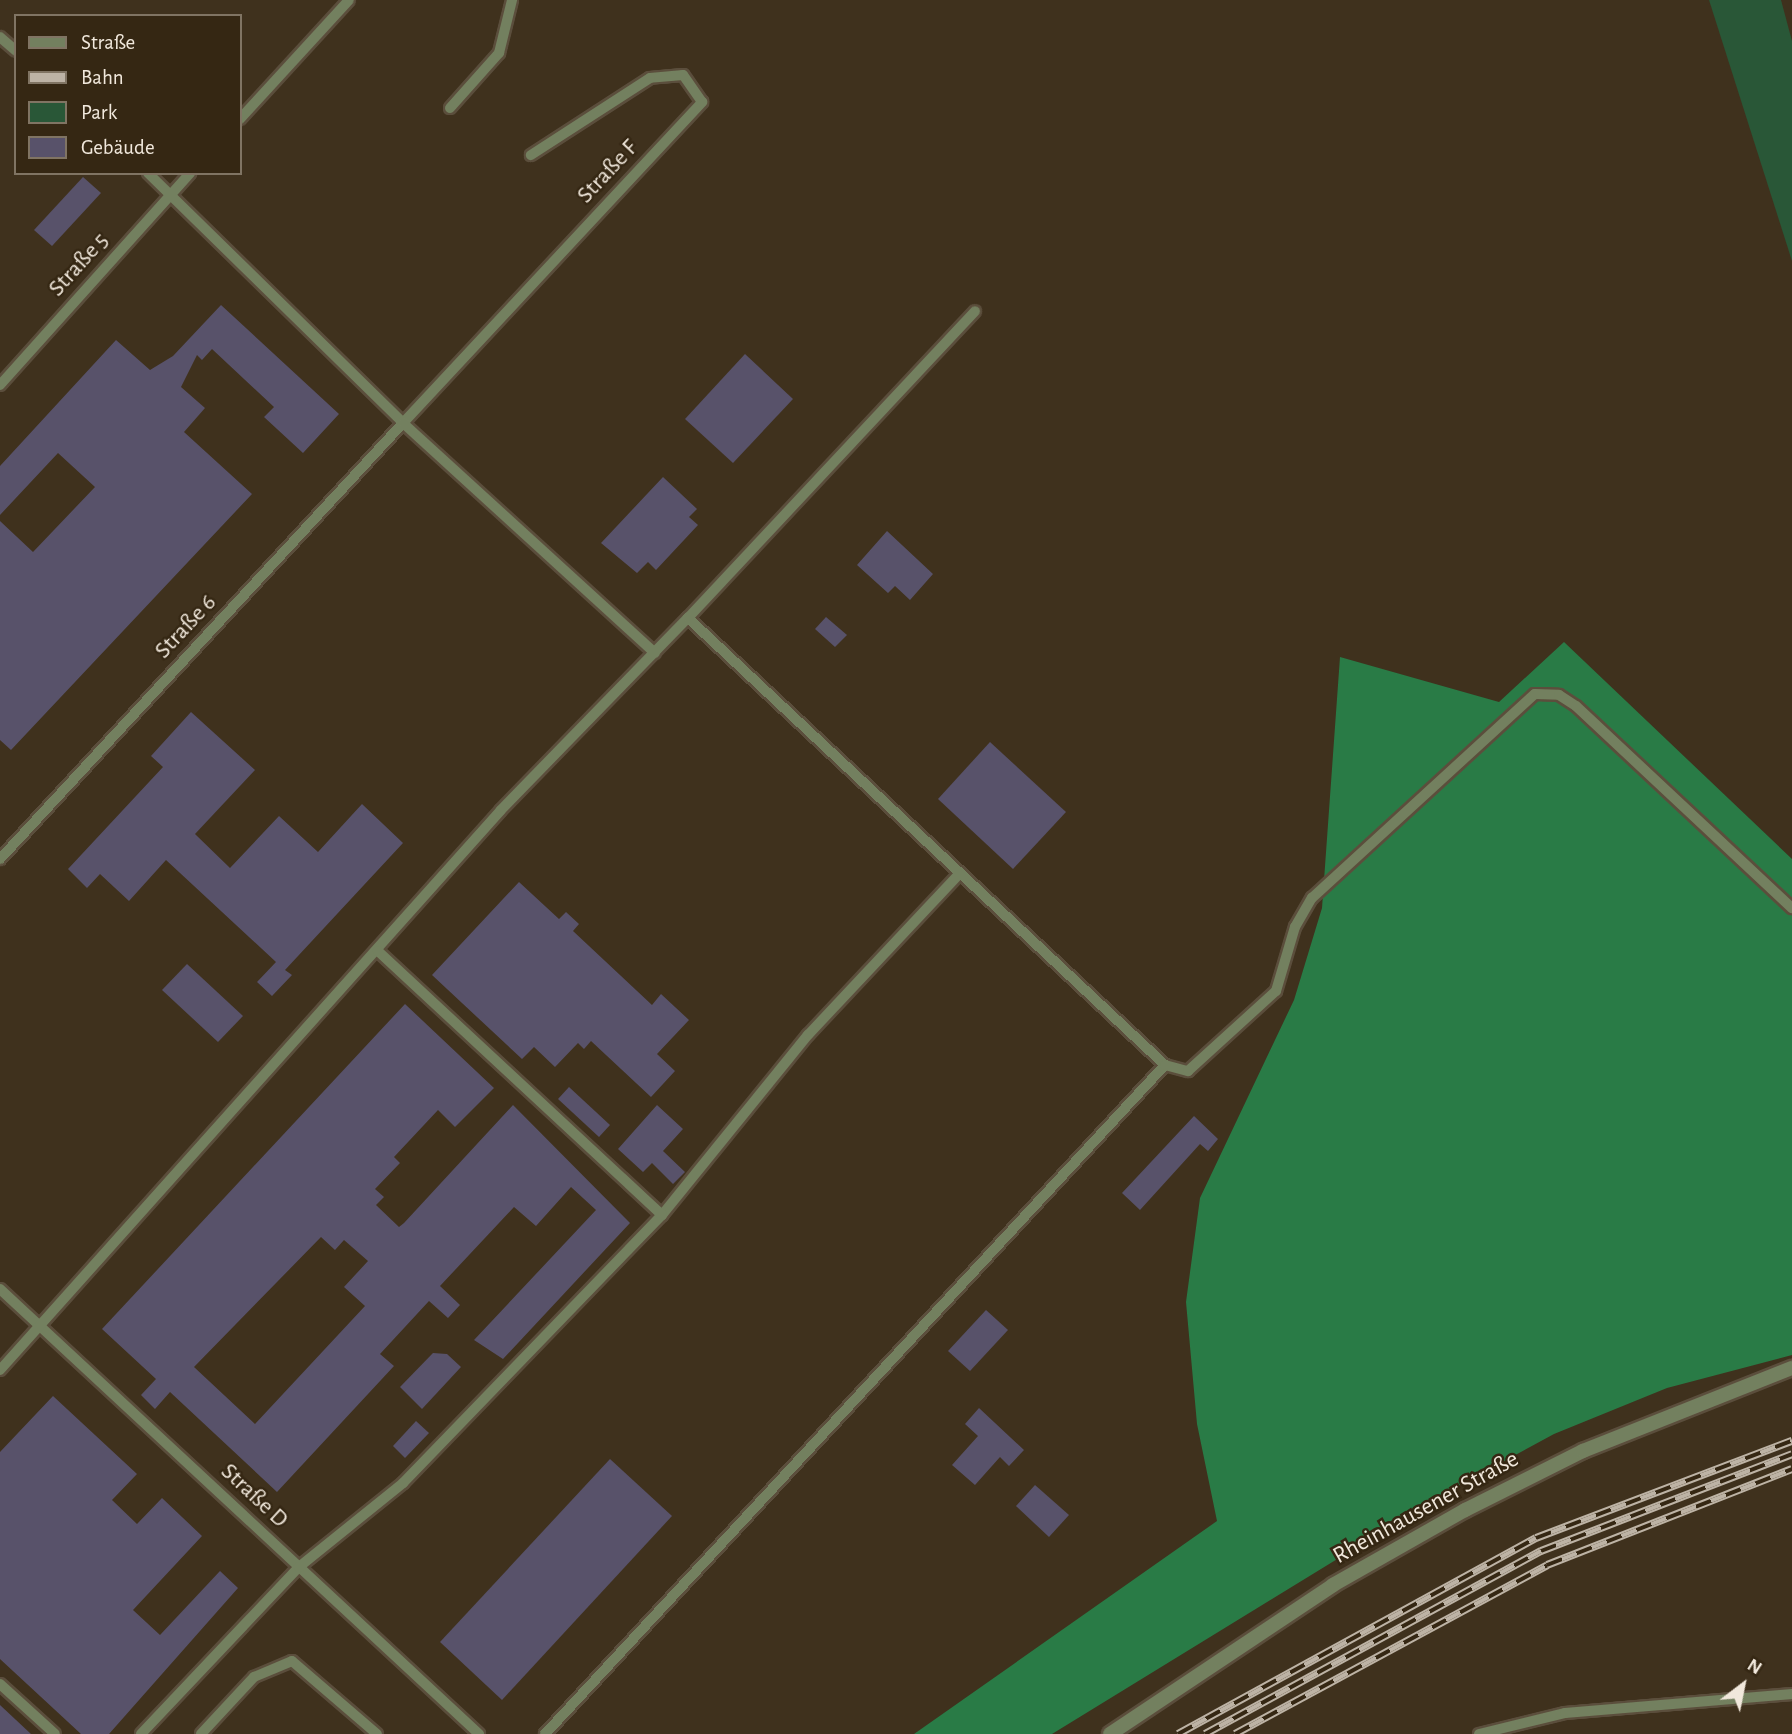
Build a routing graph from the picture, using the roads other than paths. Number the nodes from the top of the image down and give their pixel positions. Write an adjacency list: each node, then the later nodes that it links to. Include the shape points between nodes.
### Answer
1 (349, 0): 6 (lane)
2 (512, 0): 5 (lane, via 499,53)
3 (0, 37): 4 (lane)
4 (14, 49)
5 (450, 108)
6 (242, 117)
7 (531, 155): 13 (lane, Straße F, via 561,130 650,78 683,75 702,102)
8 (150, 175): 10 (lane)
9 (188, 175): 10 (lane, Straße 5)
10 (171, 194): 12 (lane, Straße 5); 13 (lane)
11 (975, 311): 14 (lane)
12 (0, 385)
13 (403, 423): 15 (lane); 16 (lane, Straße 6)
14 (688, 618): 15 (lane); 17 (lane)
15 (655, 653): 19 (lane, via 501,810)
16 (0, 859)
17 (960, 873): 20 (lane); 21 (lane, via 808,1035)
18 (1792, 908): 20 (lane, via 1576,706 1559,695 1535,694 1312,898 1295,927 1276,991 1188,1070)
19 (378, 951): 21 (lane); 23 (lane)
20 (1165, 1065): 34 (lane)
21 (662, 1215): 26 (lane, via 403,1483)
22 (0, 1289): 23 (lane, Straße D)
23 (39, 1325): 25 (lane); 26 (lane, Straße D)
24 (1790, 1368): 35 (street, Rheinhausener Straße, via 1583,1451 1465,1510 1333,1585)
25 (0, 1370)
26 (299, 1567): 30 (lane); 33 (lane, Straße D)
27 (0, 1684): 29 (lane)
28 (1792, 1694): 36 (lane, via 1565,1713)
29 (55, 1734)
30 (141, 1734)
31 (201, 1734): 32 (lane, via 254,1677 292,1661)
32 (377, 1734)
33 (479, 1734)
34 (545, 1734)
35 (1110, 1734)
36 (1479, 1734)

